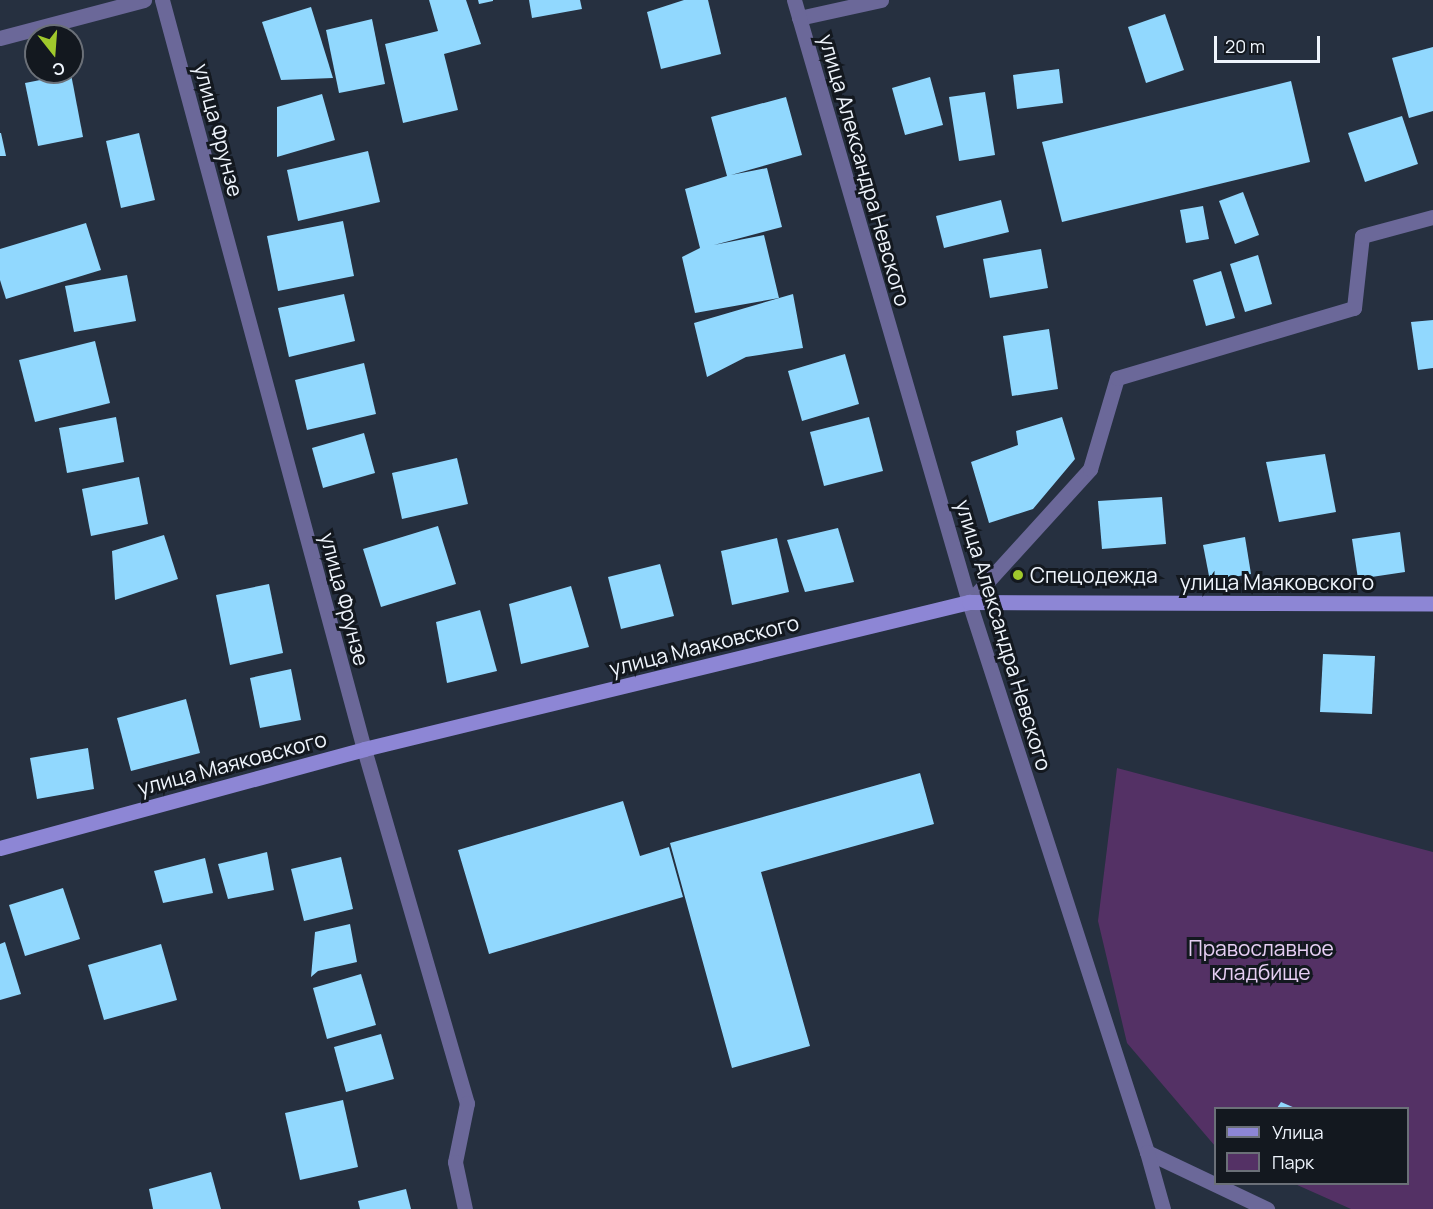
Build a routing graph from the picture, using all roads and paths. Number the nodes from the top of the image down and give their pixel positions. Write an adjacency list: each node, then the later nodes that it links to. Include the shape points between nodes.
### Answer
1 (144, 0): 6 (street)
2 (162, 0): 10 (street, улица Фрунзе)
3 (794, 0): 5 (street, улица Александра Невского)
4 (881, 0): 5 (street)
5 (799, 18): 8 (street, улица Александра Невского)
6 (0, 38)
7 (1433, 217): 8 (street, via 1362,236 1354,308 1117,378 1090,469)
8 (969, 602): 9 (street, улица Маяковского); 10 (street, улица Маяковского); 12 (street, улица Александра Невского)
9 (1433, 604)
10 (364, 749): 11 (street, улица Маяковского); 15 (street, улица Фрунзе, via 467,1103 455,1162)
11 (0, 848)
12 (1147, 1152): 13 (street); 16 (street, улица Александра Невского)
13 (1214, 1184)
14 (1216, 1185): 17 (street)
15 (465, 1209)
16 (1163, 1209)
17 (1267, 1209)

